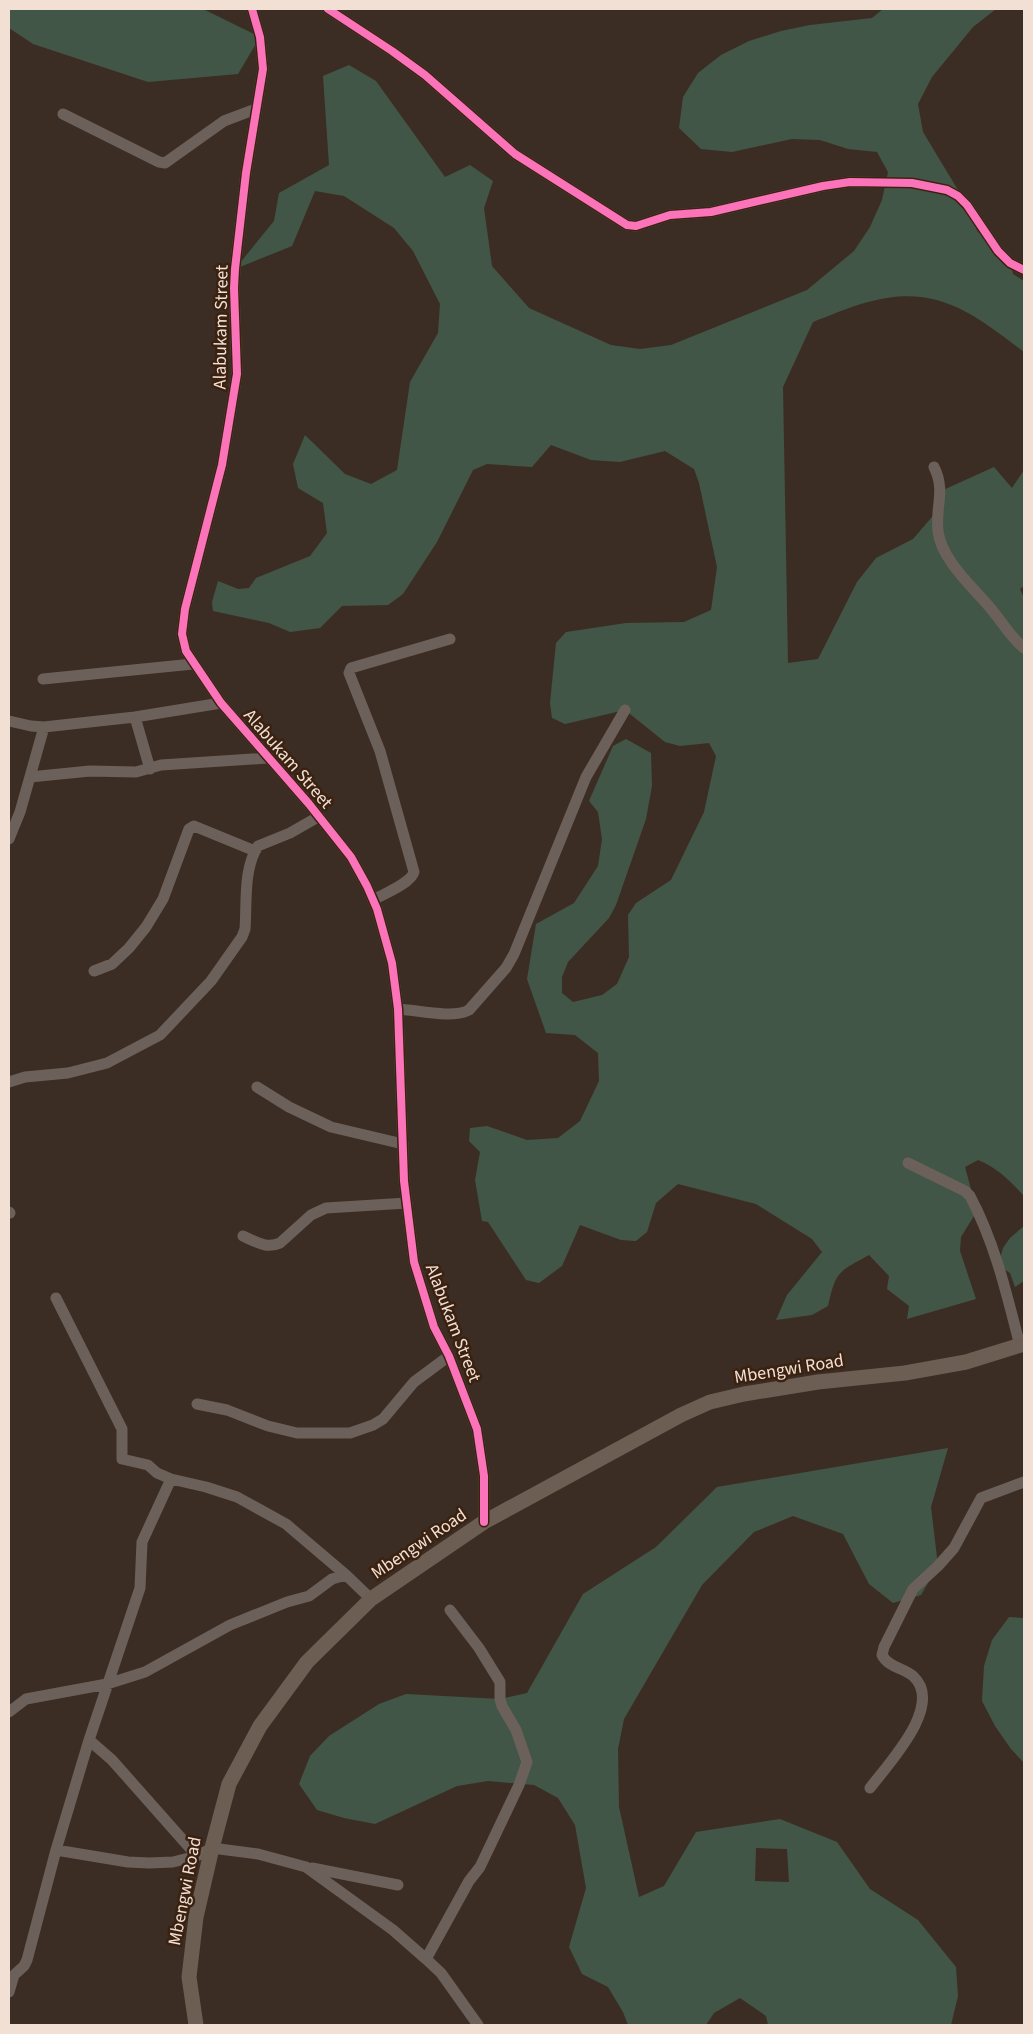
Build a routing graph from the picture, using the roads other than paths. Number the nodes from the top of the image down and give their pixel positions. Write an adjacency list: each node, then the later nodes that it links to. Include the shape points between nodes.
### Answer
1 (252, 9): 2 (street); 4 (street, Alabukam Street, via 260,37 263,70)
2 (256, 9)
3 (328, 9): 6 (street, via 425,75 515,154 627,225 636,226 670,215 711,212 850,182 912,183 946,190 958,196 998,251 1010,263)
4 (256, 109): 5 (street, via 224,121 165,163); 10 (street, Alabukam Street, via 235,278 237,374 234,402 222,465 184,608 182,634)
5 (63, 114)
6 (1024, 270)
7 (934, 467): 9 (street, via 940,478 941,491 938,533 946,553 962,577)
8 (450, 639): 23 (street, via 351,668 349,674 380,751 414,872 405,882)
9 (1024, 648)
10 (193, 664): 11 (street); 12 (street, Alabukam Street)
11 (43, 679)
12 (220, 703): 14 (street); 17 (street, Alabukam Street)
13 (625, 710): 25 (street, via 586,777 506,968 464,1012)
14 (135, 717): 16 (street); 18 (street)
15 (9, 720): 16 (street)
16 (44, 727): 19 (street)
17 (268, 758): 18 (street, via 161,765); 20 (street, Alabukam Street)
18 (150, 769): 19 (street)
19 (30, 777): 21 (street)
20 (318, 817): 22 (street, via 258,846); 23 (street, Alabukam Street, via 360,871)
21 (9, 839)
22 (255, 851): 24 (street, via 194,826 189,829 163,898 146,927 112,964); 26 (street, via 248,878 242,937 211,981 160,1035 107,1062 68,1073 25,1077)
23 (373, 900): 25 (street, Alabukam Street, via 392,964)
24 (94, 971)
25 (398, 1009): 28 (street, Alabukam Street)
26 (9, 1082)
27 (256, 1088): 28 (street, via 331,1127)
28 (403, 1144): 30 (street, Alabukam Street)
29 (908, 1163): 33 (street, via 970,1196 991,1244)
30 (407, 1203): 31 (street, via 326,1208 317,1211 273,1246); 34 (street, Alabukam Street, via 419,1282 434,1327)
31 (243, 1236)
32 (56, 1298): 36 (street, via 122,1429 122,1459 148,1466)
33 (1022, 1345): 38 (main road, Mbengwi Road, via 966,1362 905,1373 818,1382 710,1402)
34 (449, 1356): 35 (street, via 414,1382 383,1419 350,1432 297,1432 272,1428 227,1410); 38 (street, Alabukam Street, via 477,1429 484,1476)
35 (197, 1404)
36 (171, 1479): 39 (street, via 237,1497 286,1524); 42 (street, via 142,1542 140,1588)
37 (1024, 1482): 45 (street, via 981,1498 954,1548 913,1589 882,1655 884,1661 913,1676 922,1689 923,1710 914,1729)
38 (484, 1522): 40 (main road, Mbengwi Road)
39 (346, 1575): 40 (street); 42 (street, via 332,1579 309,1596 230,1626 145,1672)
40 (371, 1599): 46 (main road, Mbengwi Road, via 306,1662 260,1726 229,1784)
41 (450, 1610): 51 (street, via 500,1682 502,1706 516,1730 527,1762 480,1867)
42 (107, 1684): 43 (street, via 26,1699); 44 (street)
43 (9, 1712)
44 (88, 1740): 47 (street); 48 (street, via 112,1760)
45 (870, 1788)
46 (212, 1848): 48 (street); 49 (street, via 258,1854); 53 (main road, Mbengwi Road, via 196,1917 189,1977)
47 (56, 1850): 48 (street, via 128,1862 172,1862); 52 (street, via 27,1960 14,1976)
48 (197, 1856)
49 (306, 1867): 50 (street); 51 (street, via 393,1930)
50 (398, 1885)
51 (426, 1959): 54 (street, via 441,1973)
52 (9, 1992)
53 (194, 2025)
54 (478, 2025)

